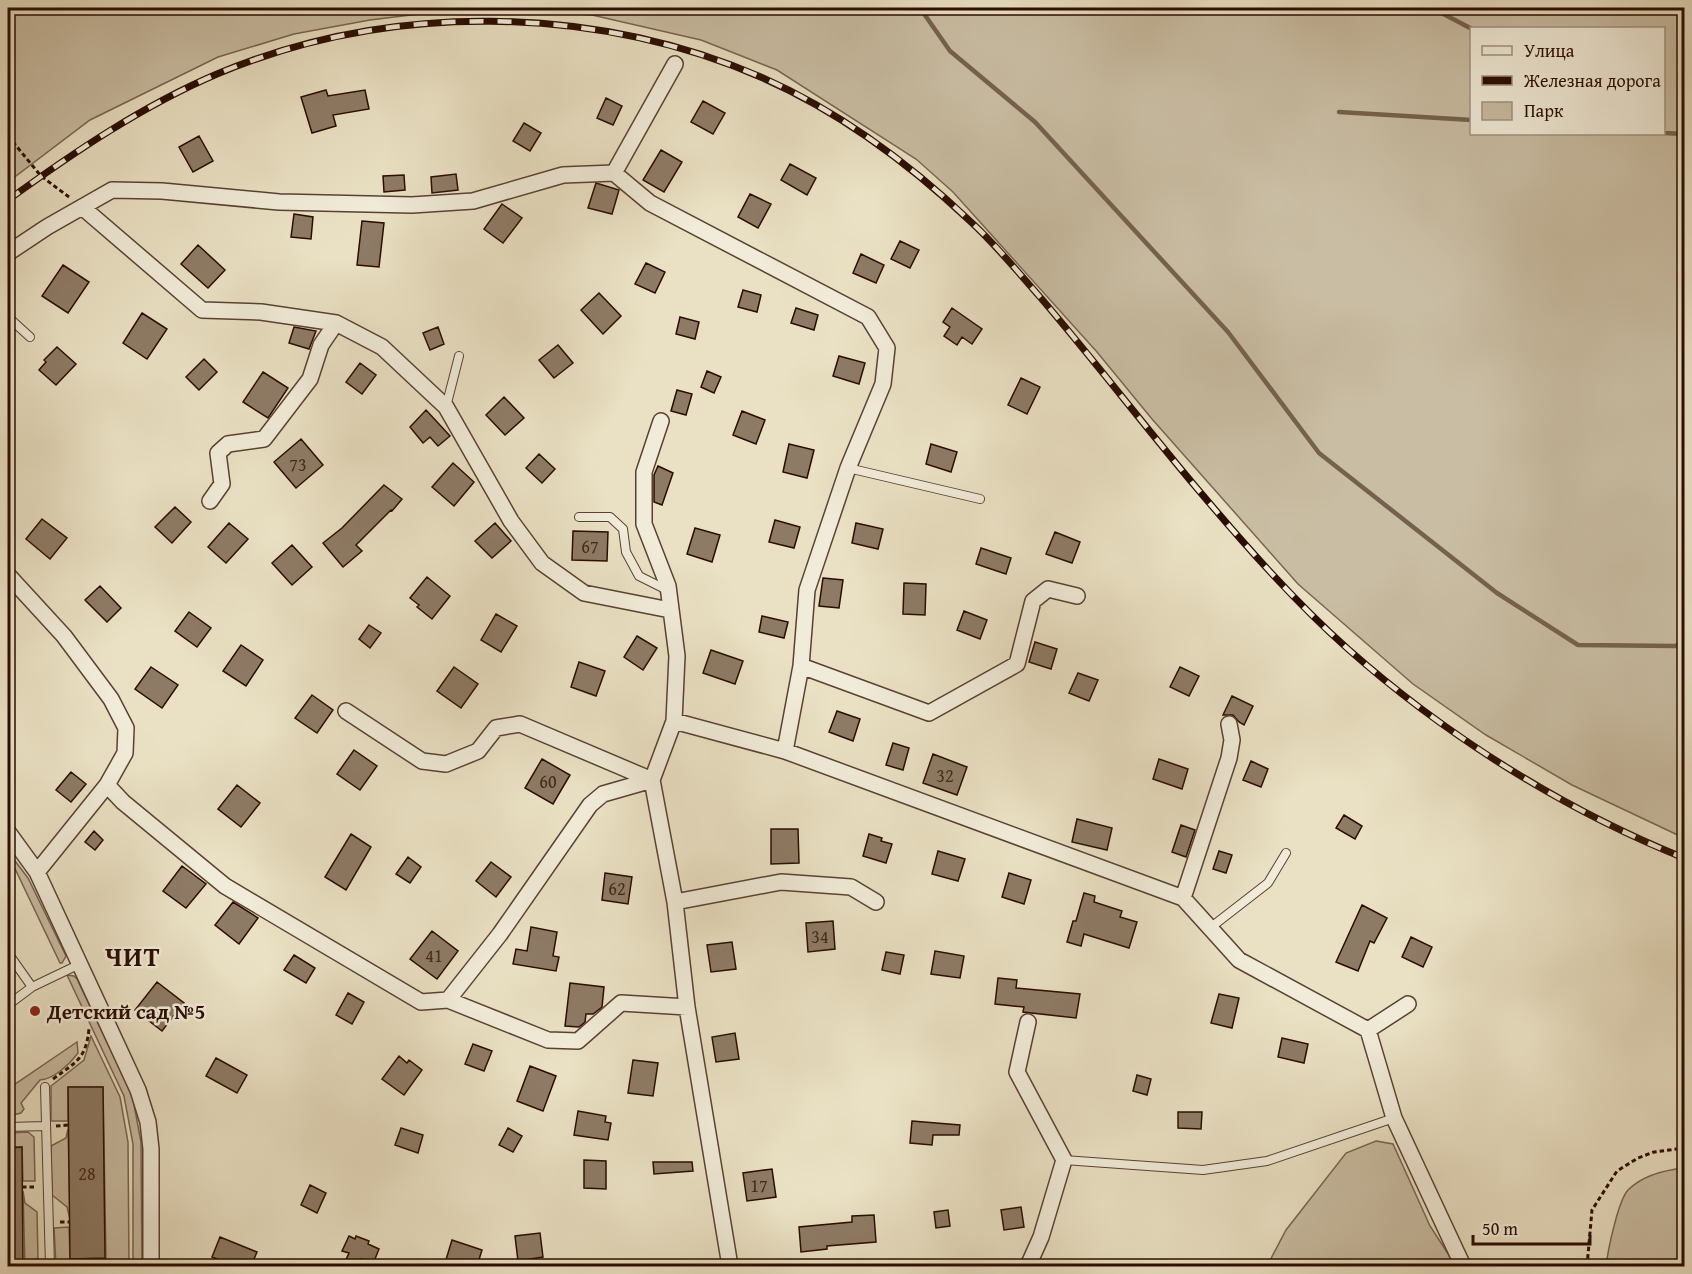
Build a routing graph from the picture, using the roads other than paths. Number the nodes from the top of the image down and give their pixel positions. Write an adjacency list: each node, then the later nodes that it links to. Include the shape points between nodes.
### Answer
1 (675, 64): 2 (street)
2 (614, 173): 3 (street, via 563,175 473,201 412,205 279,202 112,190); 11 (street, via 650,203 868,317 887,348 884,384)
3 (82, 207): 4 (street); 6 (street, via 202,310 261,312)
4 (8, 253)
5 (8, 317): 7 (lane)
6 (336, 323): 9 (street, via 382,347); 13 (street, via 321,345 310,379 264,439 228,444 218,453 222,484)
7 (30, 337)
8 (459, 356): 9 (lane)
9 (446, 407): 18 (street, via 511,521 542,563 584,592)
10 (661, 421): 16 (street, via 644,472 644,524)
11 (848, 468): 12 (lane); 19 (street, via 807,590)
12 (980, 499)
13 (210, 501)
14 (579, 517): 16 (lane, via 610,517 623,529 626,552 639,576)
15 (8, 575): 25 (street, via 64,636 111,699 126,728 126,753)
16 (668, 591): 18 (street)
17 (1077, 596): 19 (street, via 1048,589 1033,601 1017,664 929,713)
18 (670, 610): 21 (street, via 677,656)
19 (801, 666): 23 (street)
20 (345, 711): 24 (street, via 422,761 446,764 478,751 496,728 520,724)
21 (674, 721): 23 (street); 24 (street)
22 (1229, 724): 29 (street, via 1229,758)
23 (785, 751): 29 (street)
24 (652, 780): 30 (street); 36 (street, via 603,794 590,806)
25 (107, 785): 28 (street); 36 (street, via 225,886 422,1002)
26 (9, 837): 28 (street)
27 (1286, 854): 32 (lane, via 1268,883)
28 (37, 872): 34 (street)
29 (1183, 898): 32 (street)
30 (675, 902): 31 (street, via 781,882 851,886); 39 (street)
31 (876, 902)
32 (1210, 928): 41 (street, via 1239,960)
33 (8, 953): 35 (lane)
34 (80, 963): 35 (lane); 48 (street, via 138,1090 147,1122 151,1149)
35 (32, 987): 38 (lane)
36 (448, 1000): 39 (street, via 548,1040 578,1041 621,1004)
37 (1408, 1004): 41 (street)
38 (8, 1005)
39 (687, 1007): 49 (street)
40 (1028, 1023): 46 (street, via 1017,1072)
41 (1368, 1030): 43 (street)
42 (45, 1087): 44 (lane)
43 (1394, 1118): 46 (lane, via 1267,1161 1203,1170); 51 (street)
44 (46, 1126): 45 (lane); 47 (lane)
45 (8, 1127)
46 (1064, 1160): 50 (street)
47 (50, 1266)
48 (151, 1266)
49 (730, 1266)
50 (1028, 1266)
51 (1463, 1266)

